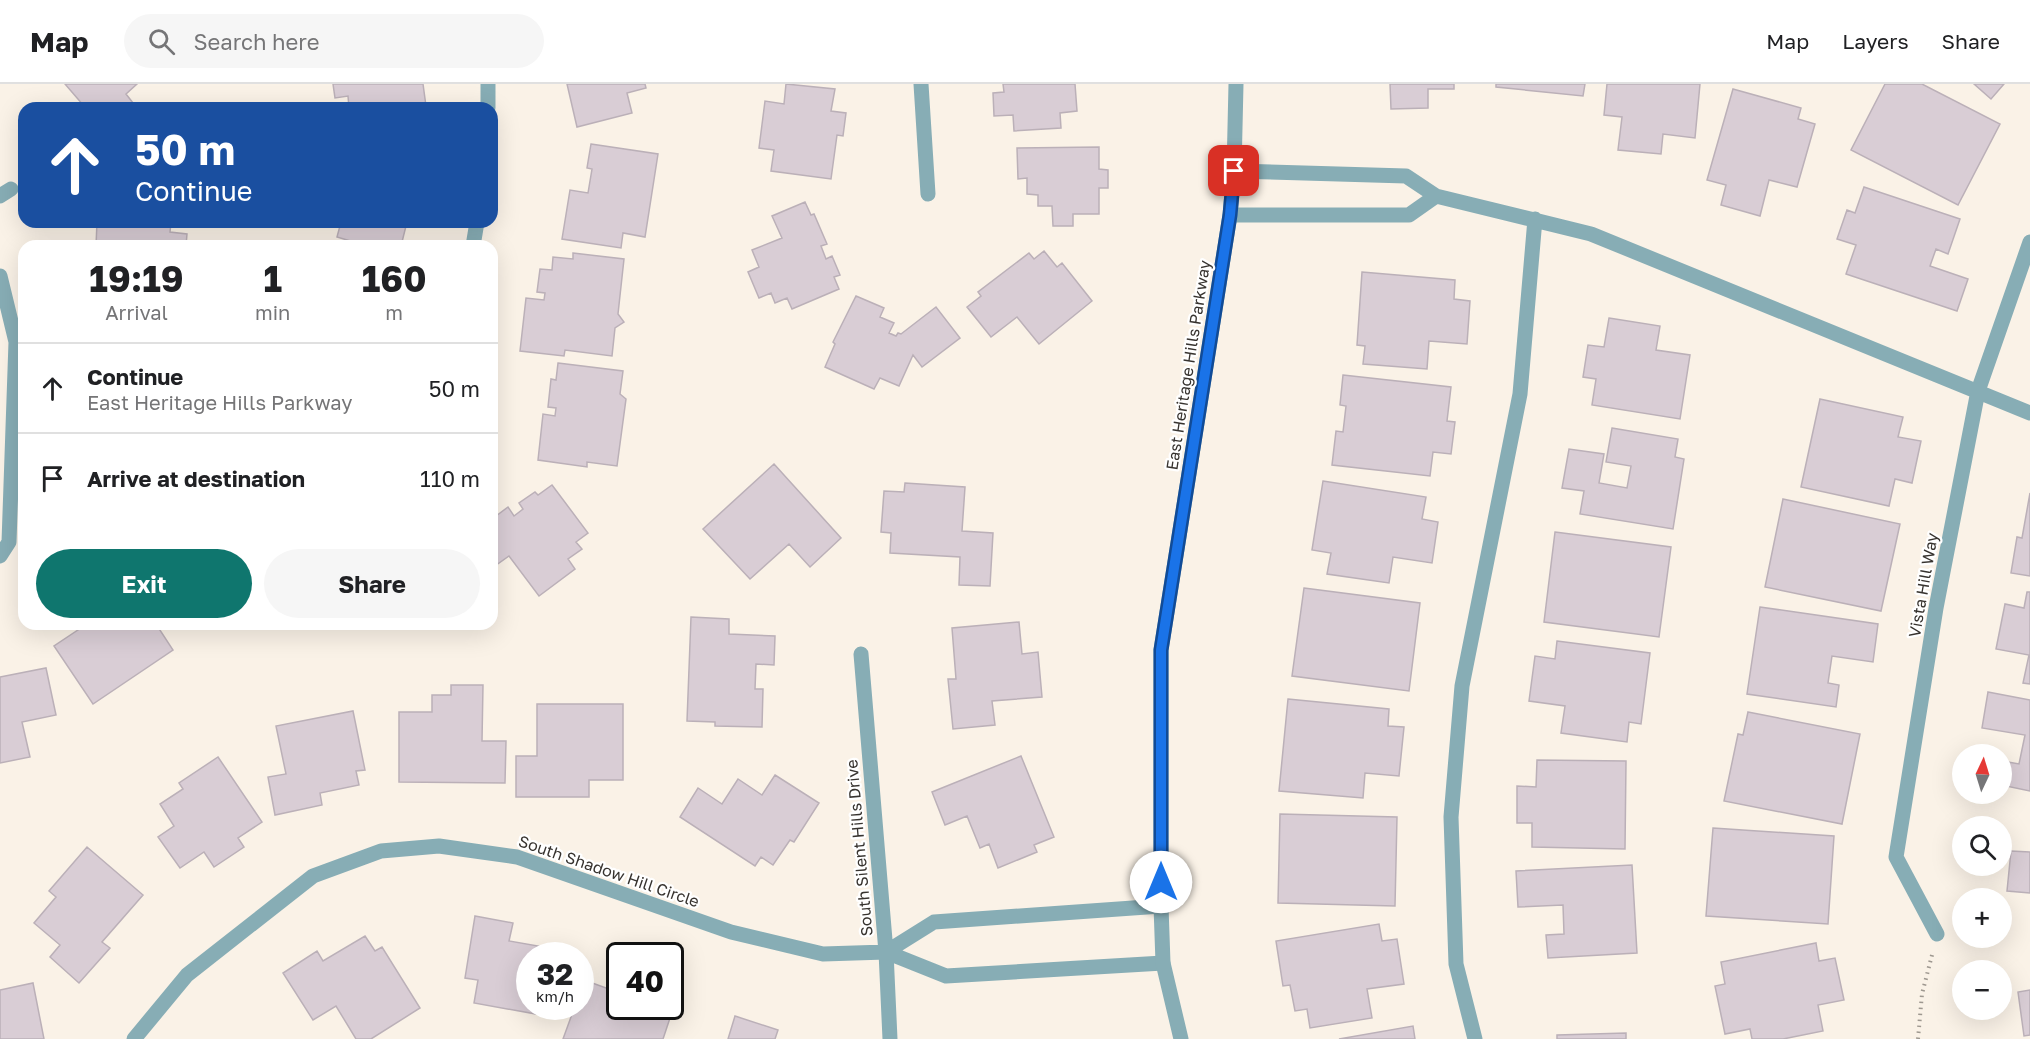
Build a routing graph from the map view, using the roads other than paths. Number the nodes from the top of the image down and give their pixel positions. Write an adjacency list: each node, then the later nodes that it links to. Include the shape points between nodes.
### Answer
1 (488, 84): 4 (street)
2 (921, 84): 6 (street)
3 (1236, 84): 5 (street, East Heritage Hills Parkway)
4 (488, 102)
5 (1234, 171): 7 (street, via 1406,176); 8 (street, East Heritage Hills Parkway)
6 (928, 194)
7 (1436, 196): 8 (street, via 1409,215); 9 (street)
8 (1230, 215): 16 (street, East Heritage Hills Parkway, via 1161,650)
9 (1535, 219): 12 (street, via 1591,234); 23 (street, via 1520,394 1462,686 1451,817 1456,964)
10 (2030, 242): 12 (street, Vista Hill Way)
11 (0, 276): 14 (street, via 16,342 9,542)
12 (1978, 392): 13 (street); 17 (street, Vista Hill Way, via 1936,608 1896,857)
13 (2030, 412)
14 (0, 556)
15 (861, 654): 18 (street, South Silent Hills Drive)
16 (1161, 906): 18 (street, South Shadow Hill Circle, via 934,922); 19 (street, East Heritage Hills Parkway)
17 (1937, 934)
18 (885, 952): 19 (street, South Shadow Hill Circle, via 946,976); 20 (street, South Shadow Hill Circle, via 823,954 731,932 517,857 439,846 381,851 313,876 188,975); 21 (street, South Silent Hills Drive)
19 (1163, 963): 22 (street, East Heritage Hills Parkway)
20 (134, 1039)
21 (890, 1039)
22 (1181, 1039)
23 (1475, 1039)

